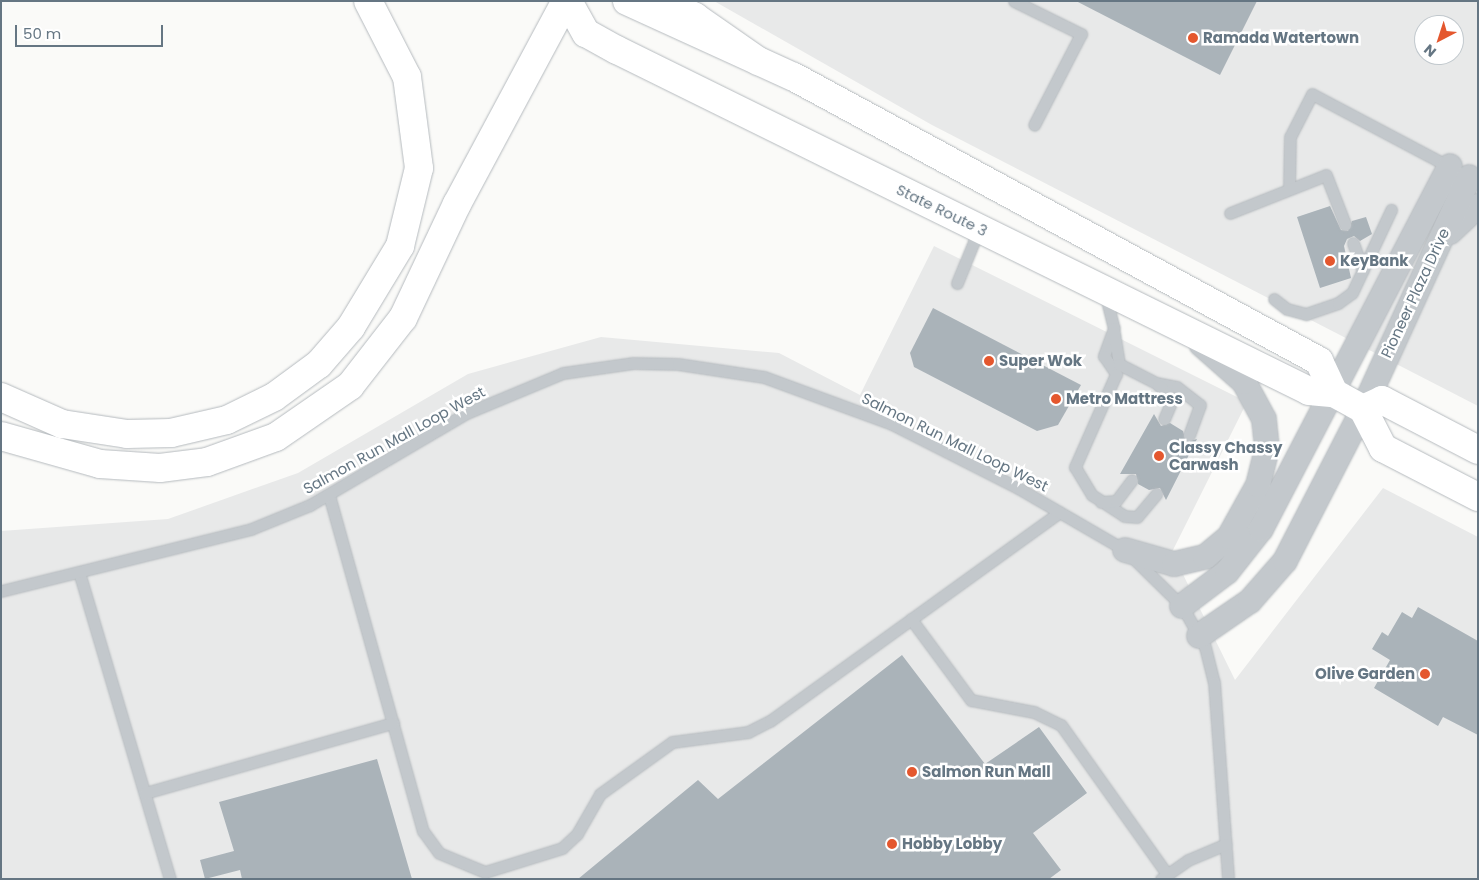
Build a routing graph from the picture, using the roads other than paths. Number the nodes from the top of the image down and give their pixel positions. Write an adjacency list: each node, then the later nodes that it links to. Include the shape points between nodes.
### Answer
1 (368, 1): 25 (main road, via 407,77 419,168 400,246 351,327 319,364 274,397 227,420 171,433 127,434 62,424)
2 (567, 1): 14 (main road, State Route 3, via 586,33); 29 (main road, via 456,204 403,318 350,386 276,437 207,462 160,468 100,464)
3 (627, 1): 6 (main road)
4 (661, 1): 6 (main road, via 696,17)
5 (1014, 1): 7 (lane, via 1081,34)
6 (758, 61): 24 (main road, via 1318,361)
7 (1034, 125)
8 (1465, 175): 9 (lane, via 1312,94 1290,137); 16 (street, Pioneer Plaza Drive); 24 (street, Pioneer Plaza Drive)
9 (1289, 188): 12 (lane); 13 (lane, via 1326,176)
10 (1478, 206): 16 (street, via 1461,218)
11 (1391, 210): 17 (lane)
12 (1230, 213)
13 (1345, 224)
14 (979, 228): 18 (lane); 19 (main road, State Route 3)
15 (1353, 243): 17 (lane)
16 (1432, 258): 26 (street, Pioneer Plaza Drive)
17 (1362, 270): 20 (lane, via 1352,292 1320,310 1306,314 1287,309)
18 (957, 283)
19 (1104, 290): 21 (main road, State Route 3); 22 (lane)
20 (1274, 299)
21 (1182, 328): 24 (main road, State Route 3, via 1309,391); 37 (street, via 1244,382 1258,405 1268,435 1265,468 1237,525 1205,556 1174,564)
22 (1113, 329): 23 (lane, via 1119,364); 35 (lane, via 1104,356 1116,374 1075,467 1092,495)
23 (1156, 383): 27 (lane, via 1168,392 1170,405); 28 (lane, via 1176,387 1200,405)
24 (1334, 394): 26 (main road, State Route 3); 40 (street, Pioneer Plaza Drive, via 1247,550)
25 (1, 397)
26 (1363, 409): 30 (main road, via 1382,400); 34 (main road, via 1384,448); 42 (street, Pioneer Plaza Drive, via 1285,561 1250,601)
27 (1164, 420)
28 (1189, 435)
29 (1, 436)
30 (1478, 450)
31 (1132, 480): 35 (lane, via 1116,501)
32 (1156, 494): 35 (lane, via 1137,517 1124,516)
33 (329, 495): 36 (lane, Salmon Run Mall Loop West, via 467,413 526,386 563,373 634,363 678,364 764,377 815,392 892,424); 38 (lane, Salmon Run Mall Loop West, via 251,529); 43 (lane)
34 (1478, 497)
35 (1101, 502)
36 (1060, 512): 37 (lane, Salmon Run Mall Loop West); 41 (lane)
37 (1125, 550): 40 (lane, Salmon Run Mall Loop West)
38 (79, 572): 39 (lane, Salmon Run Mall Loop West); 44 (lane)
39 (1, 591)
40 (1182, 606): 42 (lane, Salmon Run Mall Loop West)
41 (911, 619): 43 (lane, via 770,721 736,734 672,742 600,794 577,834 562,848 494,871 465,868 439,854 427,839); 46 (lane, via 971,700 1040,713 1061,725)
42 (1199, 636): 45 (lane, Salmon Run Mall Loop West, via 1214,682)
43 (393, 723): 44 (lane)
44 (145, 793): 47 (lane)
45 (1226, 844): 46 (lane, via 1193,857); 48 (lane, Salmon Run Mall Loop West)
46 (1164, 876)
47 (170, 879)
48 (1228, 879)

